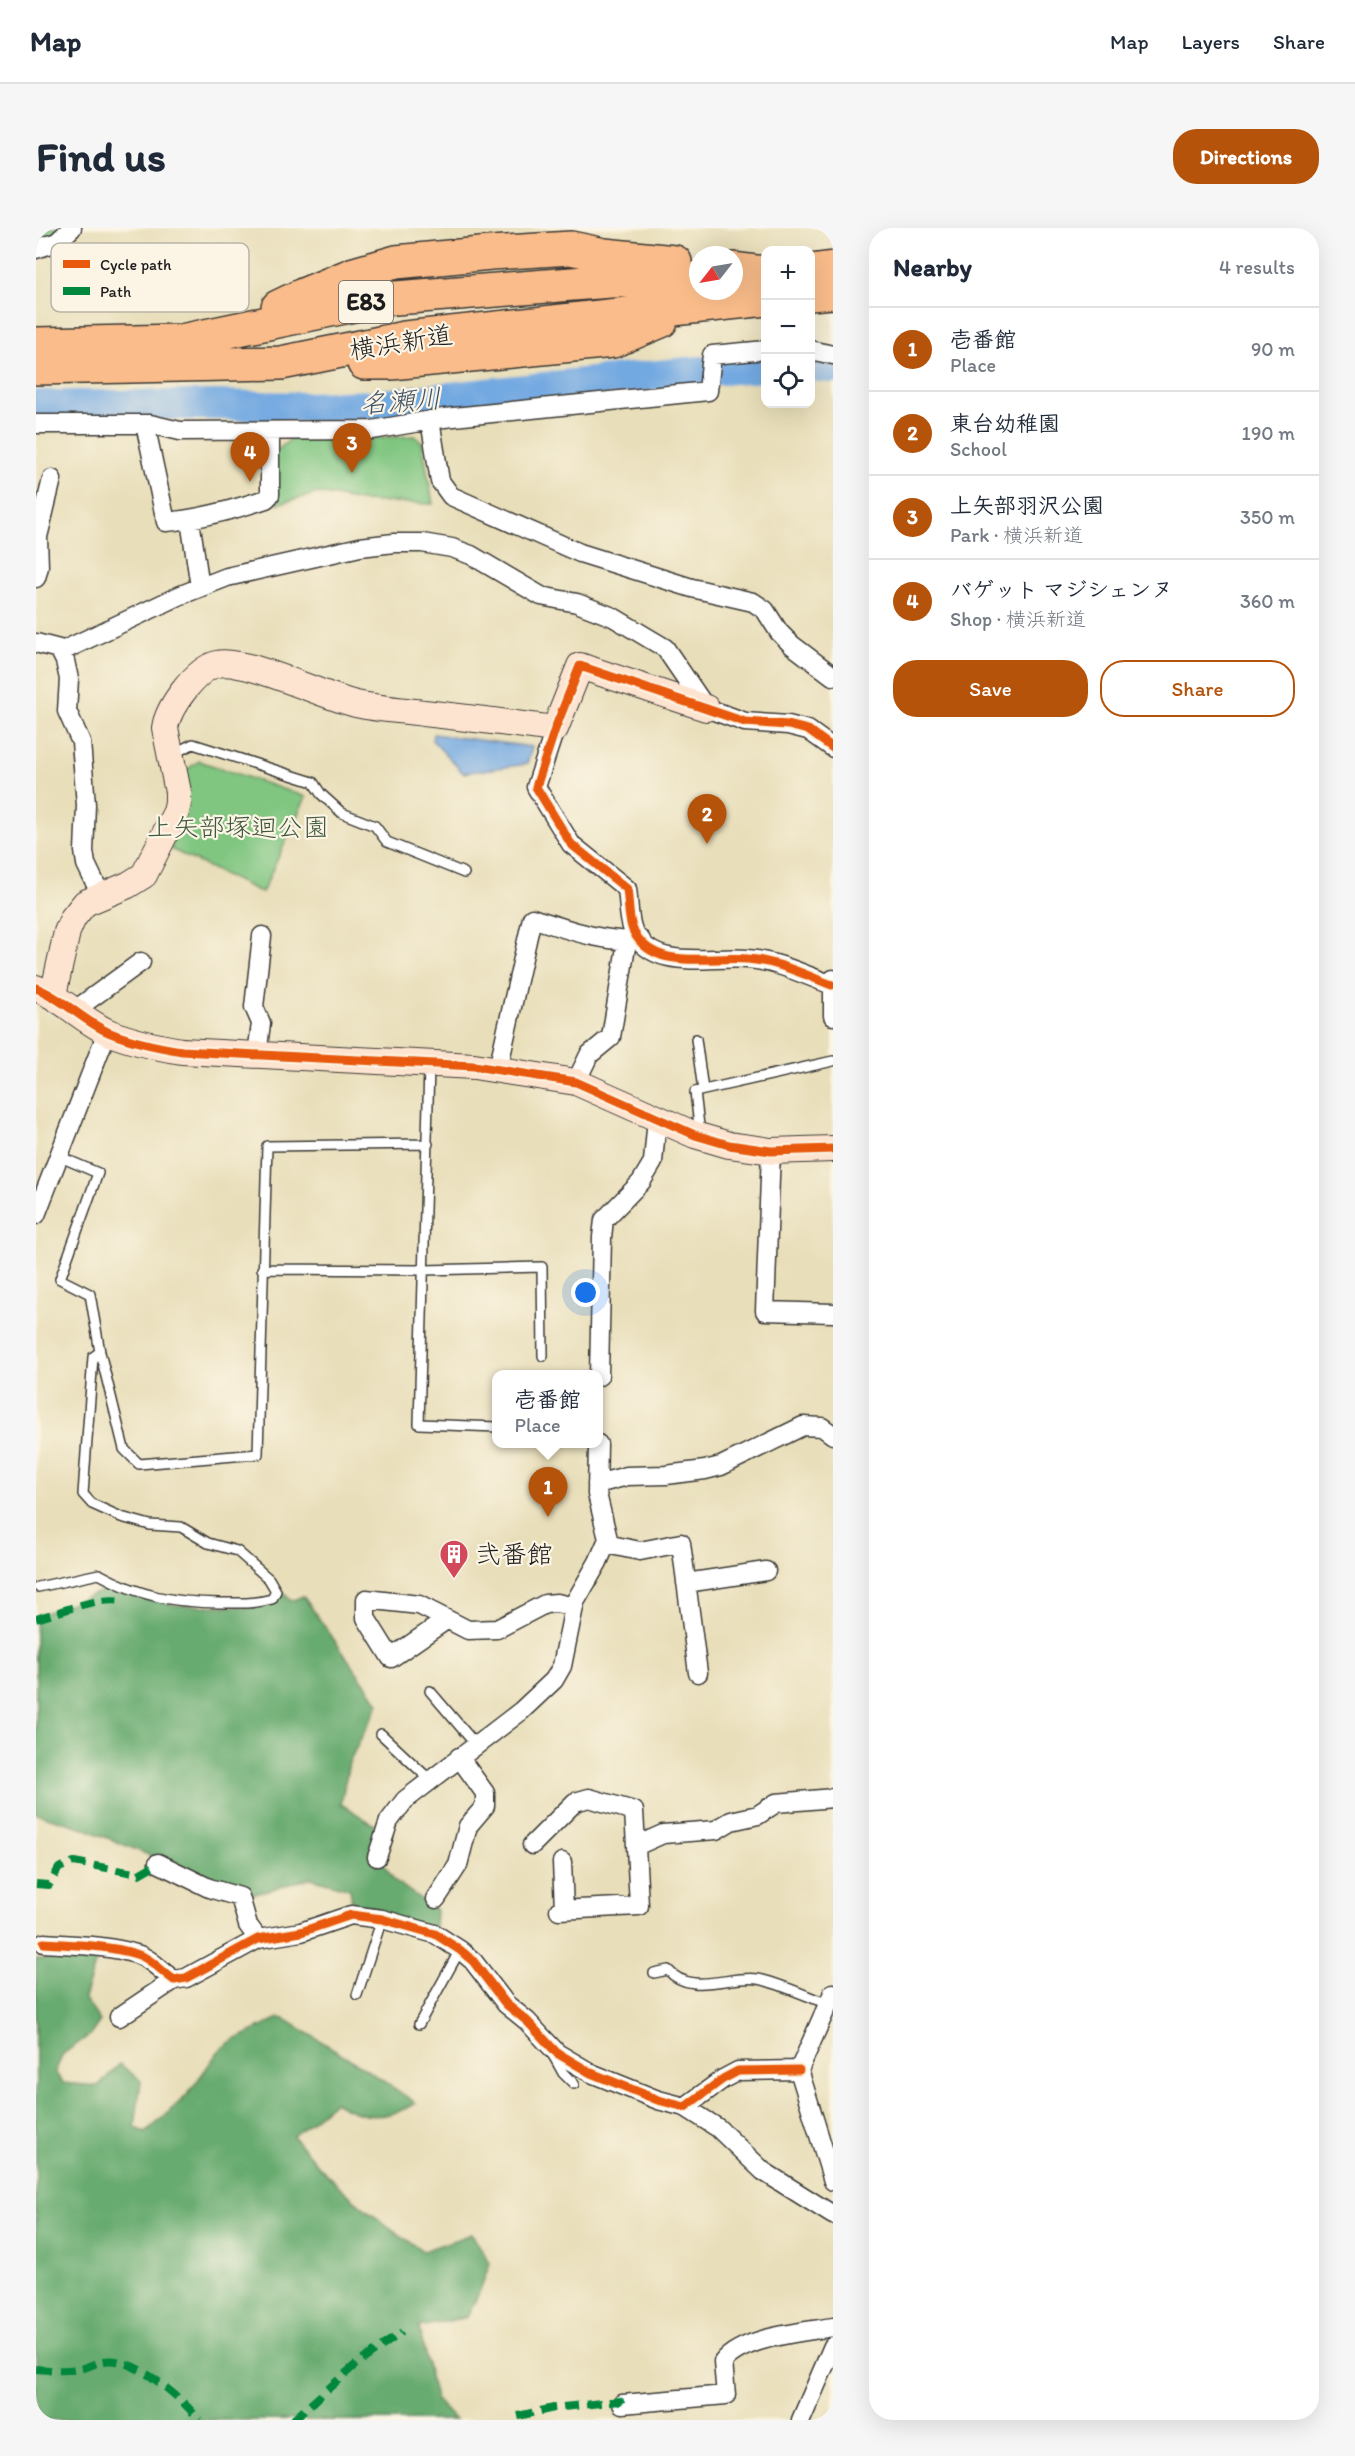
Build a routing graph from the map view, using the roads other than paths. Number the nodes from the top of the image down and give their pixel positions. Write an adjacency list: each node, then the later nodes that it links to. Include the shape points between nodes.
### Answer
1 (72, 228): 2 (street)
2 (54, 243)
3 (51, 244): 4 (street)
4 (36, 249)
5 (689, 264): 18 (highway, via 571,248 396,262 303,295)
6 (833, 268): 8 (highway)
7 (743, 270): 9 (highway)
8 (815, 270)
9 (761, 273)
10 (761, 275): 11 (highway)
11 (743, 277)
12 (689, 292): 18 (highway, 横浜新道 / E83, via 610,281 383,298)
13 (833, 292): 15 (highway)
14 (689, 294): 23 (highway, 横浜新道 / E83, via 405,338 281,363)
15 (815, 294)
16 (743, 297): 17 (highway, 横浜新道 / E83)
17 (761, 299)
18 (234, 330): 19 (highway, 横浜新道 / E83, via 181,341)
19 (36, 344)
20 (761, 350): 24 (street, via 712,355 708,391)
21 (815, 351): 22 (street)
22 (833, 355)
23 (36, 368)
24 (430, 420): 27 (street, via 372,430); 34 (street, via 440,481 451,496 580,553 692,588 753,602 765,610 792,645)
25 (36, 423): 26 (street)
26 (146, 424): 27 (street, via 180,431); 29 (street, via 166,522)
27 (270, 431): 29 (street, via 270,495 266,500)
28 (52, 479): 30 (street, via 38,537)
29 (190, 520): 31 (street)
30 (36, 578)
31 (200, 587): 33 (street); 35 (street, via 244,572 360,547 422,543 452,548 541,596 577,603 613,617 665,648)
32 (36, 643): 33 (street)
33 (60, 652): 40 (street, via 69,680 67,711 81,742 86,864)
34 (833, 676)
35 (706, 708): 36 (street, via 580,666); 37 (street, via 745,722 808,730)
36 (555, 729): 38 (street, via 356,704 227,662 204,669 169,711 165,728); 42 (street, via 536,787 571,844 627,889)
37 (833, 748)
38 (171, 754): 39 (lane, via 193,744 313,782 342,813 375,826 387,842); 40 (street, via 178,803 150,868 140,879)
39 (464, 873)
40 (98, 896): 45 (street, via 85,903 73,918)
41 (262, 936): 50 (street, via 254,1007 261,1023)
42 (634, 941): 44 (street, via 670,958 746,958); 53 (street, via 572,931 532,918); 54 (street, via 611,1037 589,1055)
43 (141, 962): 46 (street)
44 (832, 982): 47 (street)
45 (45, 991): 46 (street)
46 (75, 1010): 48 (street)
47 (833, 1016)
48 (106, 1032): 50 (street, via 182,1051); 61 (street)
49 (696, 1039): 55 (lane)
50 (257, 1055): 52 (street)
51 (833, 1061): 55 (lane)
52 (429, 1064): 53 (street); 58 (lane)
53 (498, 1069): 54 (street)
54 (576, 1082): 56 (street)
55 (703, 1090): 57 (lane, via 695,1092)
56 (657, 1118): 57 (street); 68 (street, via 653,1162 641,1182 604,1220)
57 (700, 1137): 60 (street)
58 (428, 1144): 63 (lane, via 267,1146); 64 (lane)
59 (833, 1149): 60 (street)
60 (771, 1151): 65 (street, via 765,1311)
61 (58, 1156): 62 (street); 66 (lane, via 98,1173 60,1279 90,1294)
62 (36, 1215)
63 (262, 1269): 64 (lane); 66 (lane, via 258,1454 139,1464 124,1449)
64 (424, 1270): 67 (lane, via 542,1267); 69 (lane, via 419,1424)
65 (833, 1313)
66 (100, 1352): 76 (lane, via 93,1357 83,1494 92,1504 121,1517 150,1525 181,1527 208,1543 237,1551 269,1579 276,1591 272,1599 257,1603 172,1601 122,1587 99,1574)
67 (543, 1356)
68 (599, 1370)
69 (492, 1427)
70 (833, 1434): 72 (street, via 822,1427 803,1426 713,1468 627,1476)
71 (598, 1448): 72 (street)
72 (597, 1484): 73 (street)
73 (606, 1544): 75 (street, via 640,1551 681,1543); 77 (street)
74 (766, 1571): 75 (street)
75 (686, 1583): 79 (street)
76 (37, 1588)
77 (574, 1607): 78 (street, via 545,1604 497,1629 468,1630); 82 (street, via 562,1666 554,1680)
78 (446, 1620)
79 (698, 1673)
80 (430, 1691): 82 (lane)
81 (381, 1734): 84 (lane)
82 (476, 1745): 83 (street)
83 (459, 1757): 84 (street); 91 (street, via 484,1792 486,1806 468,1826 458,1865)
84 (429, 1779): 88 (street, via 389,1821)
85 (833, 1798): 87 (street, via 776,1803 758,1815 731,1821 716,1830 663,1834)
86 (532, 1845): 87 (street, via 575,1802 589,1798 634,1811)
87 (636, 1846): 89 (street, via 639,1906 562,1910)
88 (377, 1857)
89 (562, 1862)
90 (158, 1863): 93 (street, via 208,1887 240,1897 248,1925)
91 (436, 1899)
92 (382, 1919): 93 (street, via 351,1916 301,1932); 95 (street, via 435,1934); 98 (lane)
93 (258, 1939): 97 (street, via 186,1978)
94 (44, 1943): 97 (street, via 137,1954)
95 (460, 1950): 101 (lane); 102 (street, via 506,2004)
96 (654, 1974): 99 (lane, via 668,1970 691,1983 758,1979)
97 (174, 1980): 100 (street)
98 (357, 1995)
99 (831, 1999): 103 (street)
100 (119, 2017)
101 (419, 2024)
102 (548, 2043): 104 (lane, via 563,2073); 105 (street, via 557,2053 591,2073)
103 (800, 2070): 105 (street, via 738,2071); 106 (street)
104 (574, 2084)
105 (686, 2107): 107 (street, via 718,2128 763,2171)
106 (832, 2175)
107 (833, 2215)
108 (833, 2327): 110 (street, via 760,2341 728,2356 723,2362 726,2395)
109 (833, 2346): 111 (street)
110 (622, 2404)
111 (801, 2420)

